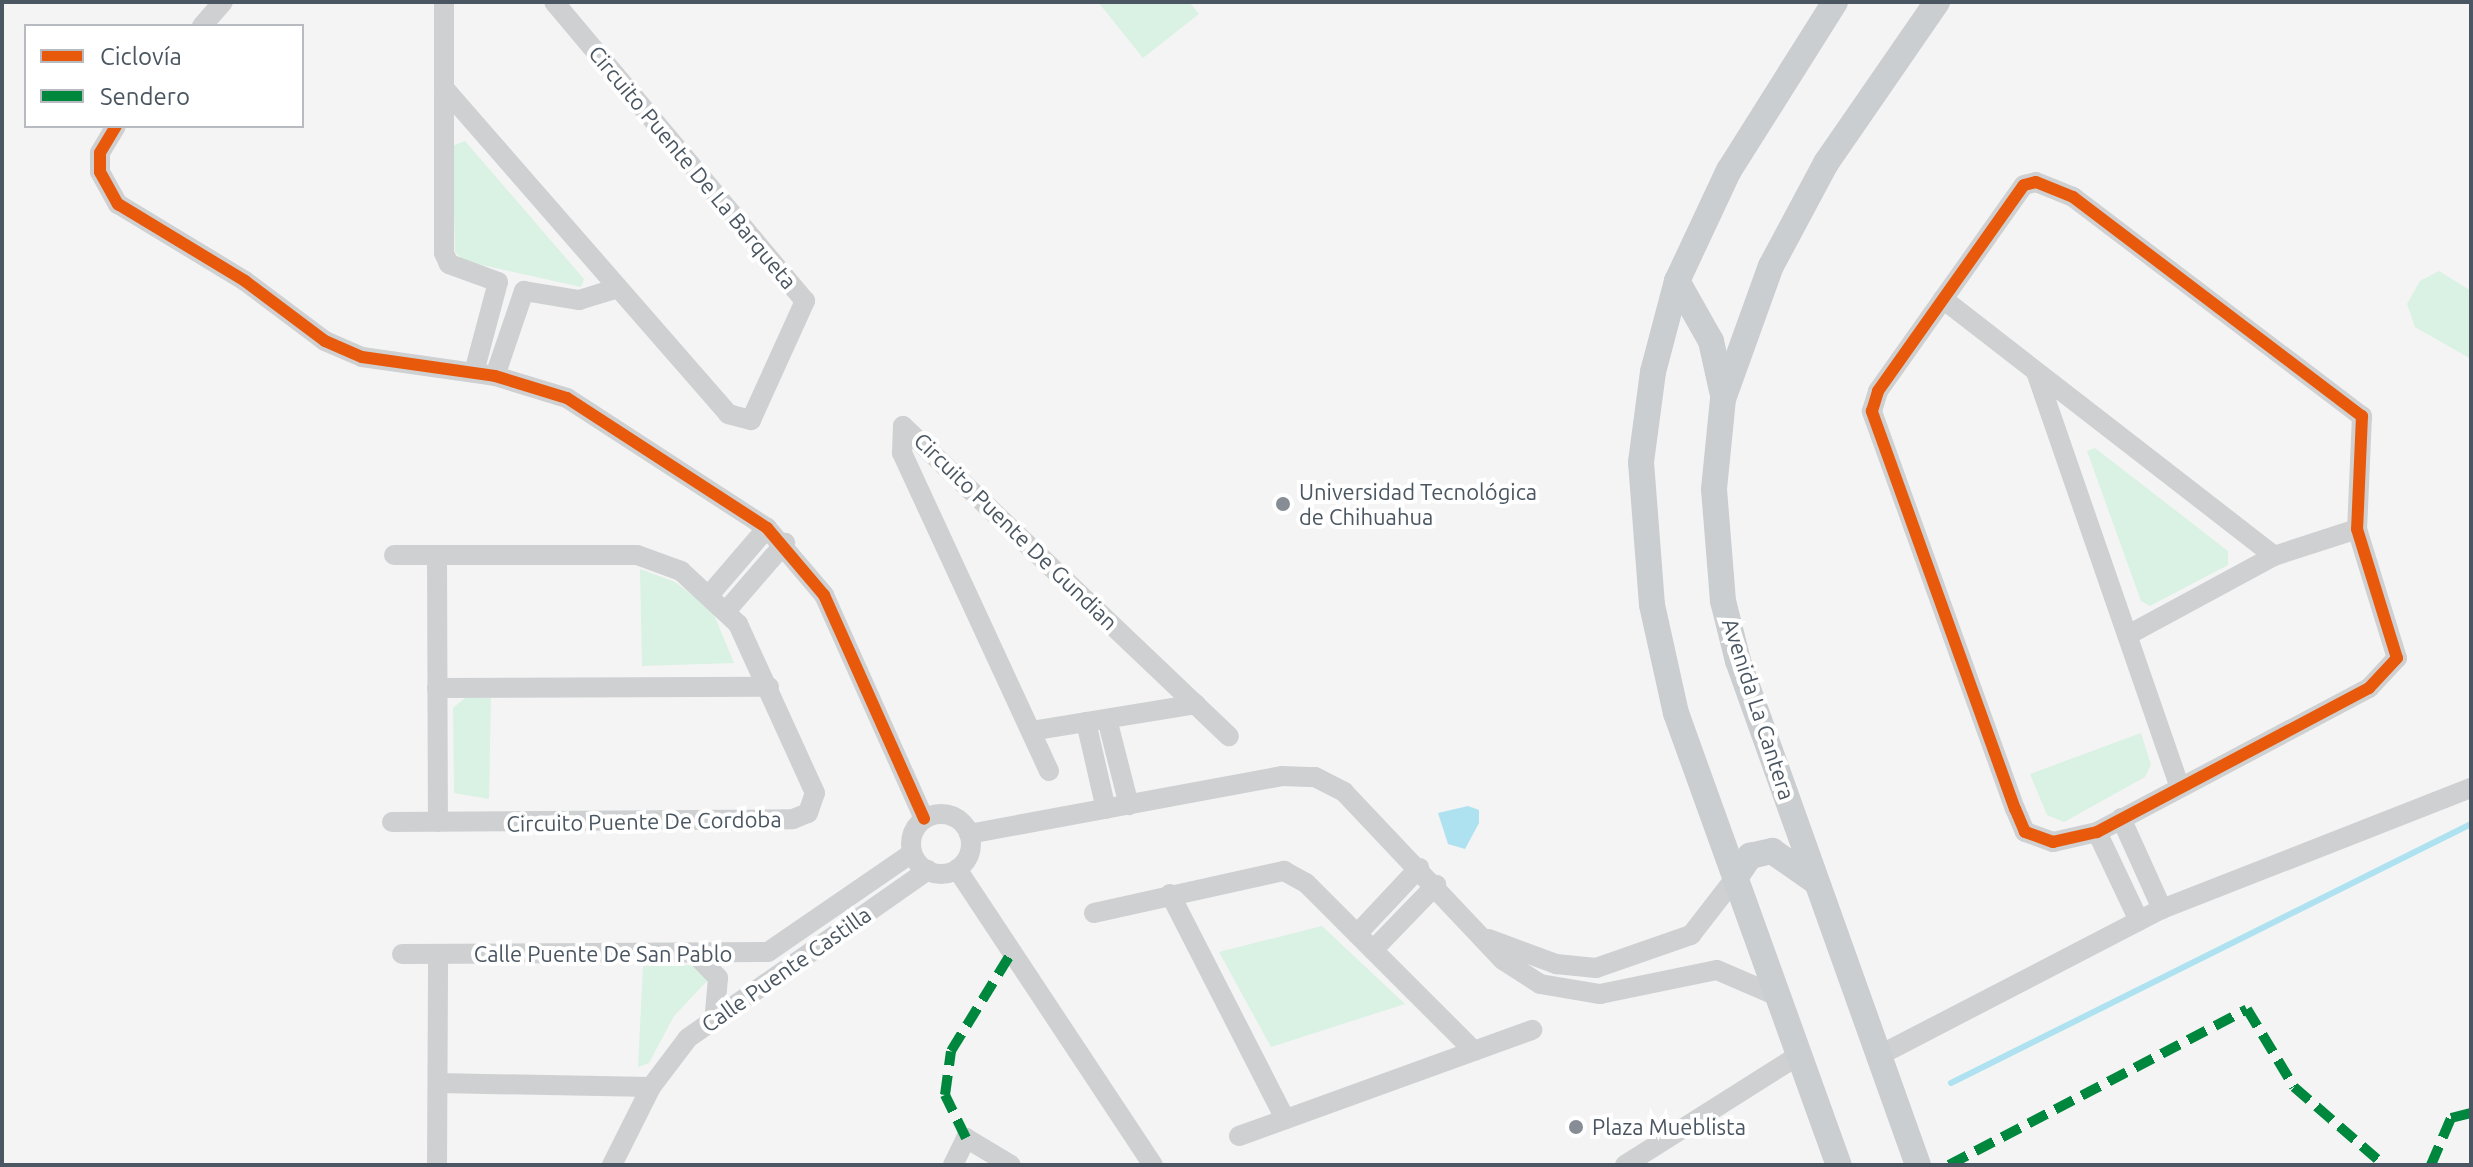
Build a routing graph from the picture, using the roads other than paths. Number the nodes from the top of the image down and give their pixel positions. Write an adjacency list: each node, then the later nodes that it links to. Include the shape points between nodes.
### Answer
1 (223, 2): 6 (street)
2 (444, 2): 7 (street)
3 (554, 2): 10 (street, Circuito Puente De La Barqueta, via 807,307 744,423 728,414)
4 (1835, 2): 9 (main road, via 1729,170)
5 (1937, 2): 14 (main road, Avenida La Cantera, via 1796,215)
6 (204, 24)
7 (444, 88): 10 (street, Circuito Puente De La Barqueta); 13 (street, via 446,259 498,282)
8 (115, 128): 13 (street, via 100,153 100,172 132,216 245,281 337,348)
9 (1677, 281): 14 (main road, via 1711,341); 46 (main road, via 1646,420 1645,556 1676,713)
10 (614, 289): 13 (street, via 579,300 524,291)
11 (1943, 299): 12 (street); 16 (street, via 2024,185 2050,183 2362,416); 40 (street, via 1878,391 1876,430 2025,832 2053,842)
12 (2036, 372): 20 (street); 23 (street)
13 (485, 374): 15 (street, via 587,408)
14 (1723, 399): 48 (main road, Avenida La Cantera, via 1714,489 1723,601)
15 (767, 528): 17 (street); 21 (street)
16 (2357, 529): 20 (street); 32 (street, via 2396,647 2394,668)
17 (785, 543): 22 (street); 37 (street, via 836,617)
18 (394, 555): 19 (street, Circuito Puente De Cordoba)
19 (437, 556): 21 (street, Circuito Puente De Cordoba, via 637,555); 25 (street)
20 (2274, 556): 23 (street)
21 (711, 593): 22 (street, Circuito Puente De Cordoba)
22 (727, 610): 24 (street, Circuito Puente De Cordoba)
23 (2128, 635): 32 (street)
24 (769, 687): 25 (street); 39 (street, Circuito Puente De Cordoba, via 815,793 800,818)
25 (437, 688): 39 (street)
26 (1196, 704): 27 (street); 29 (street, Circuito Puente De Gundian, via 903,426 902,453); 30 (street, Circuito Puente De Gundian)
27 (1107, 719): 28 (street); 34 (street)
28 (1086, 722): 29 (street); 35 (street)
29 (1031, 731): 31 (street, Circuito Puente De Gundian)
30 (1229, 736)
31 (1049, 771)
32 (2179, 784): 36 (street)
33 (2471, 788): 50 (street)
34 (1129, 805): 35 (street); 43 (street, via 1315,777 1344,792)
35 (1106, 809): 41 (street)
36 (2121, 818): 40 (street); 50 (street)
37 (924, 819): 41 (street, via 954,817); 42 (street, via 914,830)
38 (392, 822): 39 (street, Circuito Puente De Cordoba)
39 (438, 822)
40 (2097, 832): 53 (street)
41 (969, 834): 44 (street, via 970,849)
42 (912, 853): 45 (street); 52 (street, Calle Puente Castilla)
43 (1419, 868): 47 (street); 54 (street)
44 (957, 869): 45 (street); 79 (street)
45 (928, 870): 52 (street, Calle Puente Castilla)
46 (1735, 878): 48 (main road, via 1750,856 1772,851 1793,859); 57 (street, via 1706,922); 63 (main road)
47 (1436, 885): 55 (street); 56 (street)
48 (1820, 887): 68 (main road, Avenida La Cantera)
49 (1170, 894): 51 (street); 54 (street, via 1284,871 1306,883); 71 (street)
50 (2162, 909): 53 (street)
51 (1094, 913)
52 (840, 920): 58 (street, Calle Puente Castilla); 64 (street, Calle Puente Castilla)
53 (2139, 921): 68 (street)
54 (1357, 934): 56 (street)
55 (1489, 939): 57 (street, via 1577,968); 62 (street, via 1519,974 1559,991 1600,994)
56 (1373, 950): 66 (street)
57 (1657, 951): 62 (street)
58 (768, 952): 61 (street, Calle Puente De San Pablo)
59 (402, 954): 60 (street, Calle Puente De San Pablo)
60 (438, 954): 61 (street, Calle Puente De San Pablo); 69 (street)
61 (696, 955): 64 (street, via 718,978)
62 (1666, 977): 63 (street, via 1717,970)
63 (1777, 996): 67 (main road)
64 (715, 1014): 70 (street, Calle Puente Castilla)
65 (1532, 1030): 66 (street)
66 (1474, 1051): 71 (street)
67 (1799, 1055): 74 (main road); 80 (street)
68 (1880, 1055): 73 (main road, Avenida La Cantera)
69 (438, 1083): 70 (street); 75 (street)
70 (651, 1087): 76 (street, Calle Puente Castilla)
71 (1285, 1119): 72 (street)
72 (1239, 1136)
73 (1911, 1159)
74 (1840, 1163)
75 (437, 1165)
76 (612, 1165)
77 (953, 1165): 78 (street, via 966,1138)
78 (1011, 1165)
79 (1153, 1165)
80 (1625, 1165)

